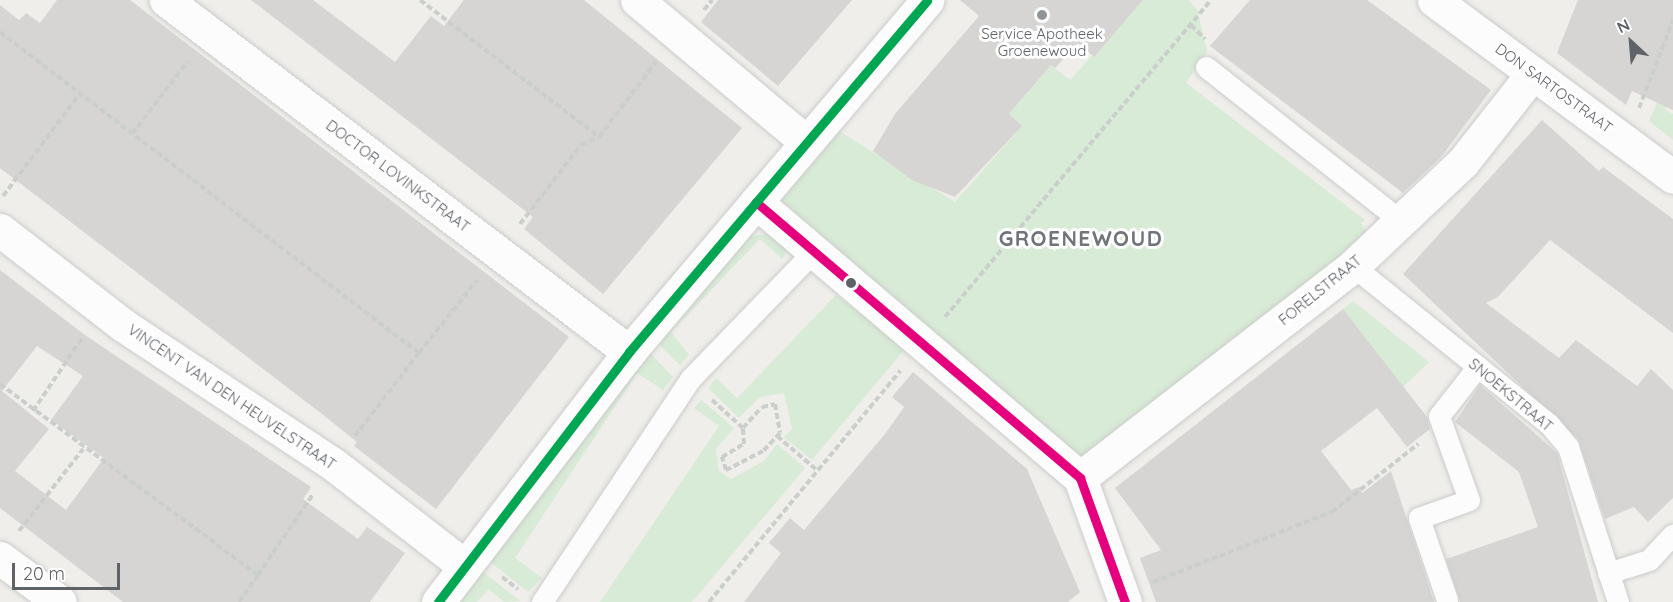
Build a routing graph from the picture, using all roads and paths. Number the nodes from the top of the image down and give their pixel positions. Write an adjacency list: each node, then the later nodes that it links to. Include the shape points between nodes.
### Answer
1 (166, 0): 9 (street, DOCTOR LOVINKSTRAAT)
2 (420, 0): 15 (path)
3 (637, 0): 10 (street)
4 (927, 0): 16 (street)
5 (1211, 0): 27 (path)
6 (1434, 0): 12 (street, DON SARTOSTRAAT)
7 (1673, 20): 17 (path)
8 (0, 32): 13 (path)
9 (209, 33): 14 (path); 24 (street, DOCTOR LOVINKSTRAAT)
10 (679, 33): 15 (path); 16 (street)
11 (1206, 67): 21 (lane)
12 (1533, 73): 17 (street, DON SARTOSTRAAT); 21 (street, FORELSTRAAT, via 1463,162)
13 (80, 94): 14 (path); 19 (path)
14 (132, 134): 29 (path)
15 (599, 137): 24 (path, via 581,146)
16 (805, 141): 20 (street)
17 (1626, 142): 18 (street, DON SARTOSTRAAT)
18 (1673, 177)
19 (0, 200)
20 (756, 202): 23 (street); 28 (street)
21 (1401, 220): 25 (street, FORELSTRAAT)
22 (0, 230): 26 (street, VINCENT VAN DEN HEUVELSTRAAT)
23 (814, 250): 27 (street); 31 (lane)
24 (498, 252): 28 (street, DOCTOR LOVINKSTRAAT); 29 (path)
25 (1353, 266): 30 (lane, SNOEKSTRAAT); 40 (street, FORELSTRAAT)
26 (101, 308): 33 (path); 38 (street, VINCENT VAN DEN HEUVELSTRAAT)
27 (924, 343): 39 (path); 40 (street)
28 (629, 352): 43 (street)
29 (418, 353): 38 (path)
30 (1478, 366): 34 (lane, via 1439,416); 44 (lane, SNOEKSTRAAT, via 1549,424 1568,447)
31 (690, 379): 35 (path); 51 (lane)
32 (0, 384): 33 (path)
33 (33, 411): 37 (path)
34 (1443, 425): 46 (path, via 1332,512); 47 (lane, via 1468,500 1419,518)
35 (743, 428): 36 (path, via 762,407 775,404); 36 (path, via 744,444 722,457 726,470 763,451)
36 (777, 436): 39 (path)
37 (83, 449): 42 (path); 45 (path)
38 (333, 464): 43 (street, VINCENT VAN DEN HEUVELSTRAAT); 45 (path)
39 (818, 471): 52 (path)
40 (1080, 478): 46 (street)
41 (1673, 534): 44 (lane, via 1649,560)
42 (7, 548): 48 (street)
43 (463, 565): 50 (street)
44 (1608, 573): 53 (lane, SNOEKSTRAAT)
45 (258, 575): 49 (path)
46 (1124, 598)
47 (1447, 600)
48 (60, 602)
49 (239, 602)
50 (438, 602)
51 (542, 602)
52 (710, 602)
53 (1618, 602)

